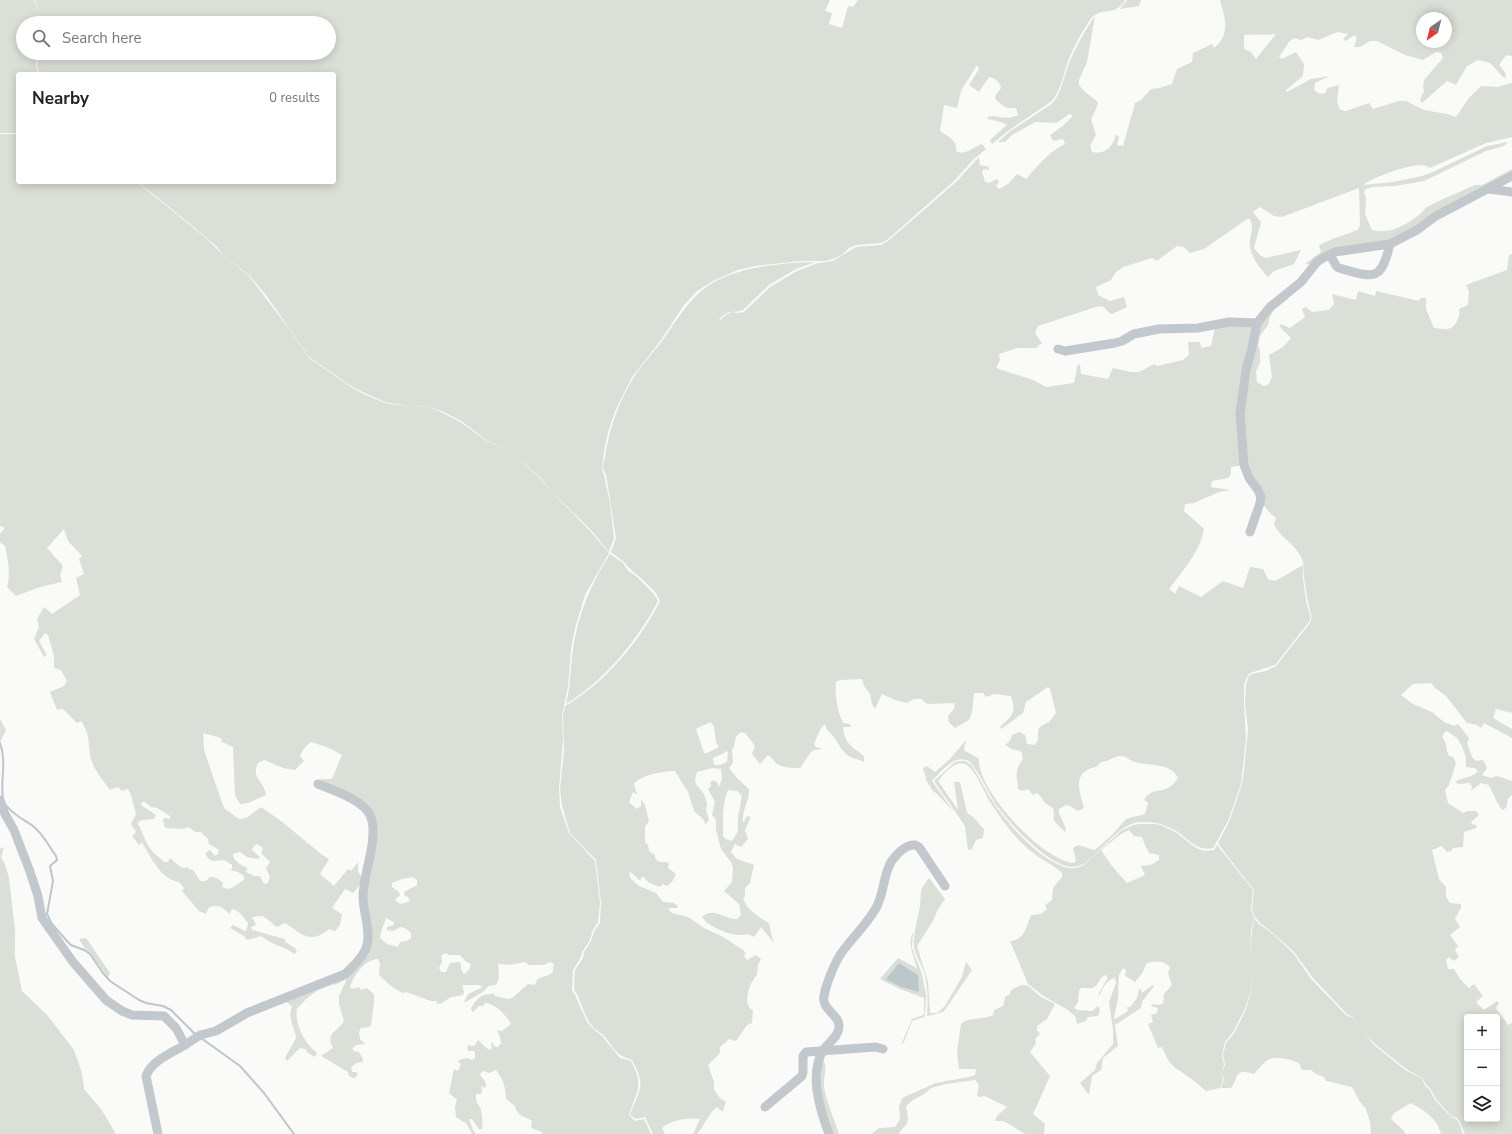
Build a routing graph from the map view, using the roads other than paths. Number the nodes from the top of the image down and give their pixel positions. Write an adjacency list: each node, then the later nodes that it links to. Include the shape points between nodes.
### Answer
1 (1512, 176): 2 (street)
2 (1489, 189): 3 (street); 4 (street, via 1436,216 1417,230)
3 (1512, 192)
4 (1390, 244): 5 (street, via 1340,251); 5 (street, via 1384,265 1378,272 1370,275 1337,267)
5 (1330, 255): 6 (street, via 1317,262 1301,282 1278,300)
6 (1257, 323): 7 (street, via 1229,322 1198,328 1159,329 1134,334 1115,343 1065,351); 8 (street, via 1246,370 1240,414 1244,465 1261,497)
7 (1058, 349)
8 (1250, 532)
9 (318, 784): 12 (street, via 363,806 370,814 374,837 363,897 368,936 365,949 345,974 247,1013)
10 (0, 800): 12 (street, via 31,875 42,918 73,962 106,1000 132,1015 164,1016 176,1028)
11 (945, 886): 14 (street, via 919,847 915,845 907,847 891,863 880,901 840,955 826,988 824,1004 838,1021 840,1029)
12 (185, 1045): 16 (street, via 154,1064 146,1076)
13 (883, 1049): 14 (street, via 876,1047)
14 (823, 1050): 15 (street, via 806,1052 802,1056 802,1076); 17 (street, via 818,1064 817,1084 819,1106)
15 (765, 1107)
16 (158, 1134)
17 (829, 1134)

